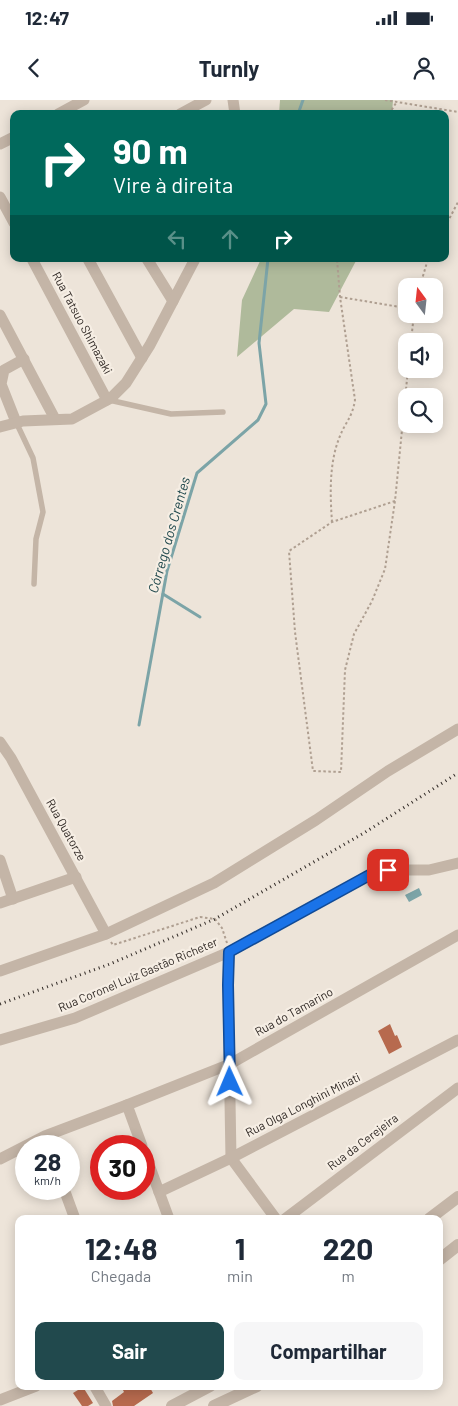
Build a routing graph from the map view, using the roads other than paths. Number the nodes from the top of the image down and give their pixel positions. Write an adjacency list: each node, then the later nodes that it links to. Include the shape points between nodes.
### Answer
1 (84, 100): 3 (street)
2 (206, 100): 4 (street)
3 (65, 110)
4 (187, 110)
5 (34, 262): 13 (street, Rua Tatsuo Shimazaki)
6 (90, 262): 11 (street)
7 (149, 262): 9 (street)
8 (193, 262): 9 (street)
9 (173, 301): 11 (street)
10 (1, 318): 12 (street)
11 (142, 358): 13 (street, via 126,383)
12 (24, 359): 15 (street); 16 (street, via 4,370 2,384)
13 (107, 400): 14 (lane, via 171,414); 15 (street, via 72,420)
14 (223, 412)
15 (55, 419): 16 (street)
16 (16, 422): 17 (street); 18 (lane, via 33,458 43,512 36,539)
17 (0, 427)
18 (34, 584)
19 (458, 729): 26 (street, via 214,883)
20 (0, 742): 23 (street, Rua Quatorze)
21 (0, 860): 24 (street)
22 (458, 864): 28 (street, Rua Coronel Luiz Gastão Richeter, via 429,870 375,872)
23 (76, 877): 24 (street); 26 (street, Rua Quatorze)
24 (13, 899): 25 (street)
25 (0, 903)
26 (106, 934): 29 (street)
27 (458, 935): 32 (street, Rua do Tamarino)
28 (229, 952): 30 (street, Rua Coronel Luiz Gastão Richeter, via 75,1018); 32 (street)
29 (0, 971)
30 (0, 1040)
31 (458, 1040): 38 (street, Rua Olga Longhini Minati)
32 (230, 1064): 34 (street, Rua do Tamarino); 38 (street)
33 (458, 1088): 47 (street, Rua da Cerejeira)
34 (127, 1105): 35 (street, Rua do Tamarino); 36 (street)
35 (60, 1135)
36 (138, 1135)
37 (15, 1153): 39 (street, Rua do Tamarino)
38 (231, 1158): 41 (street, Rua Olga Longhini Minati); 46 (street)
39 (0, 1159)
40 (155, 1183): 41 (street)
41 (158, 1192): 45 (street)
42 (458, 1197): 48 (street)
43 (68, 1200): 44 (street)
44 (74, 1215)
45 (167, 1215)
46 (273, 1215)
47 (290, 1215)
48 (435, 1215)
49 (458, 1245): 50 (street)
50 (443, 1257)
51 (26, 1390): 55 (street)
52 (97, 1390): 56 (street)
53 (202, 1390): 57 (street)
54 (248, 1390): 58 (street)
55 (0, 1400)
56 (106, 1406)
57 (172, 1406)
58 (214, 1406)

